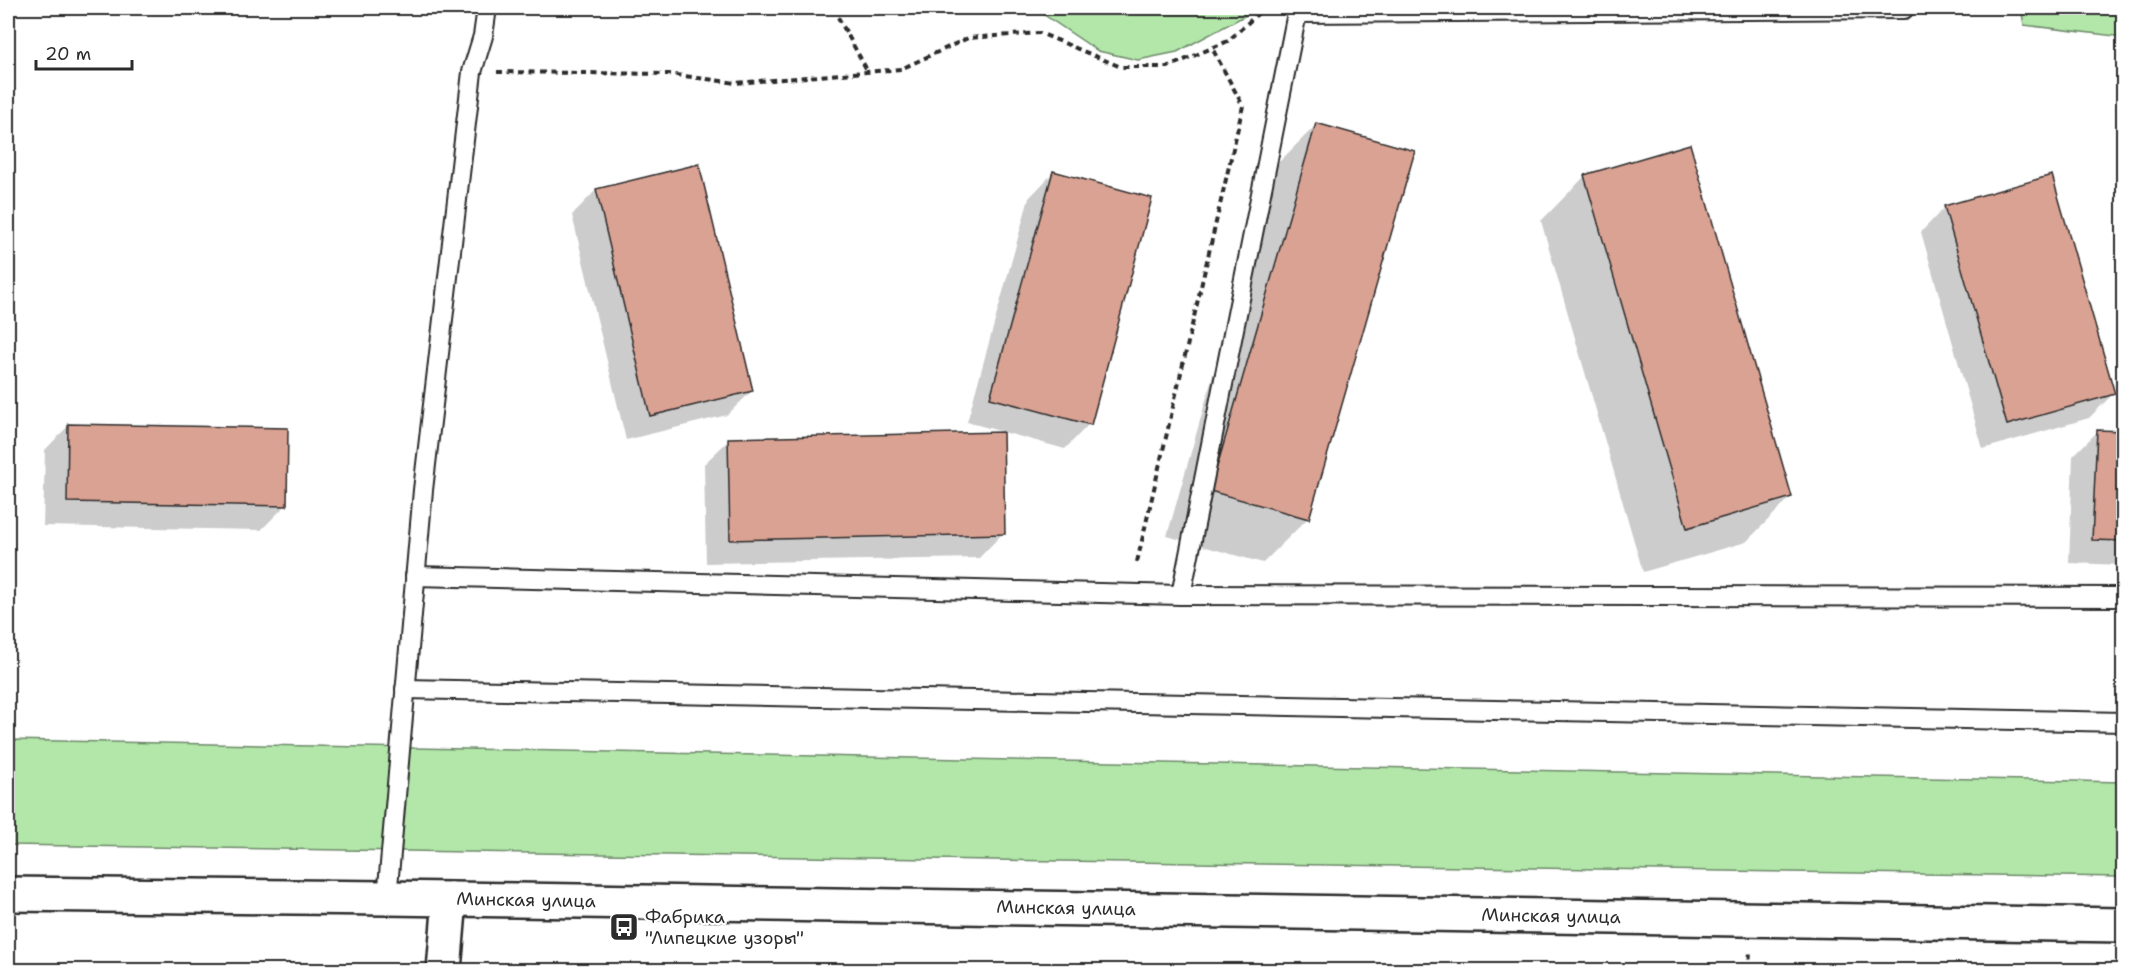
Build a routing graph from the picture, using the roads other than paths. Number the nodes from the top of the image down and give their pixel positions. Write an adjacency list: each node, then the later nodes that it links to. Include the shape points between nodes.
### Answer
1 (487, 8): 3 (lane, via 472,72)
2 (1904, 9): 4 (lane, via 1298,13)
3 (415, 576): 4 (lane); 6 (lane)
4 (1181, 595): 5 (lane)
5 (2124, 597)
6 (405, 689): 7 (lane); 9 (lane)
7 (2124, 722)
8 (8, 894): 9 (street, Минская улица)
9 (387, 898): 10 (street, Минская улица)
10 (450, 899): 11 (street, Минская улица); 12 (street)
11 (2124, 925)
12 (444, 970)

